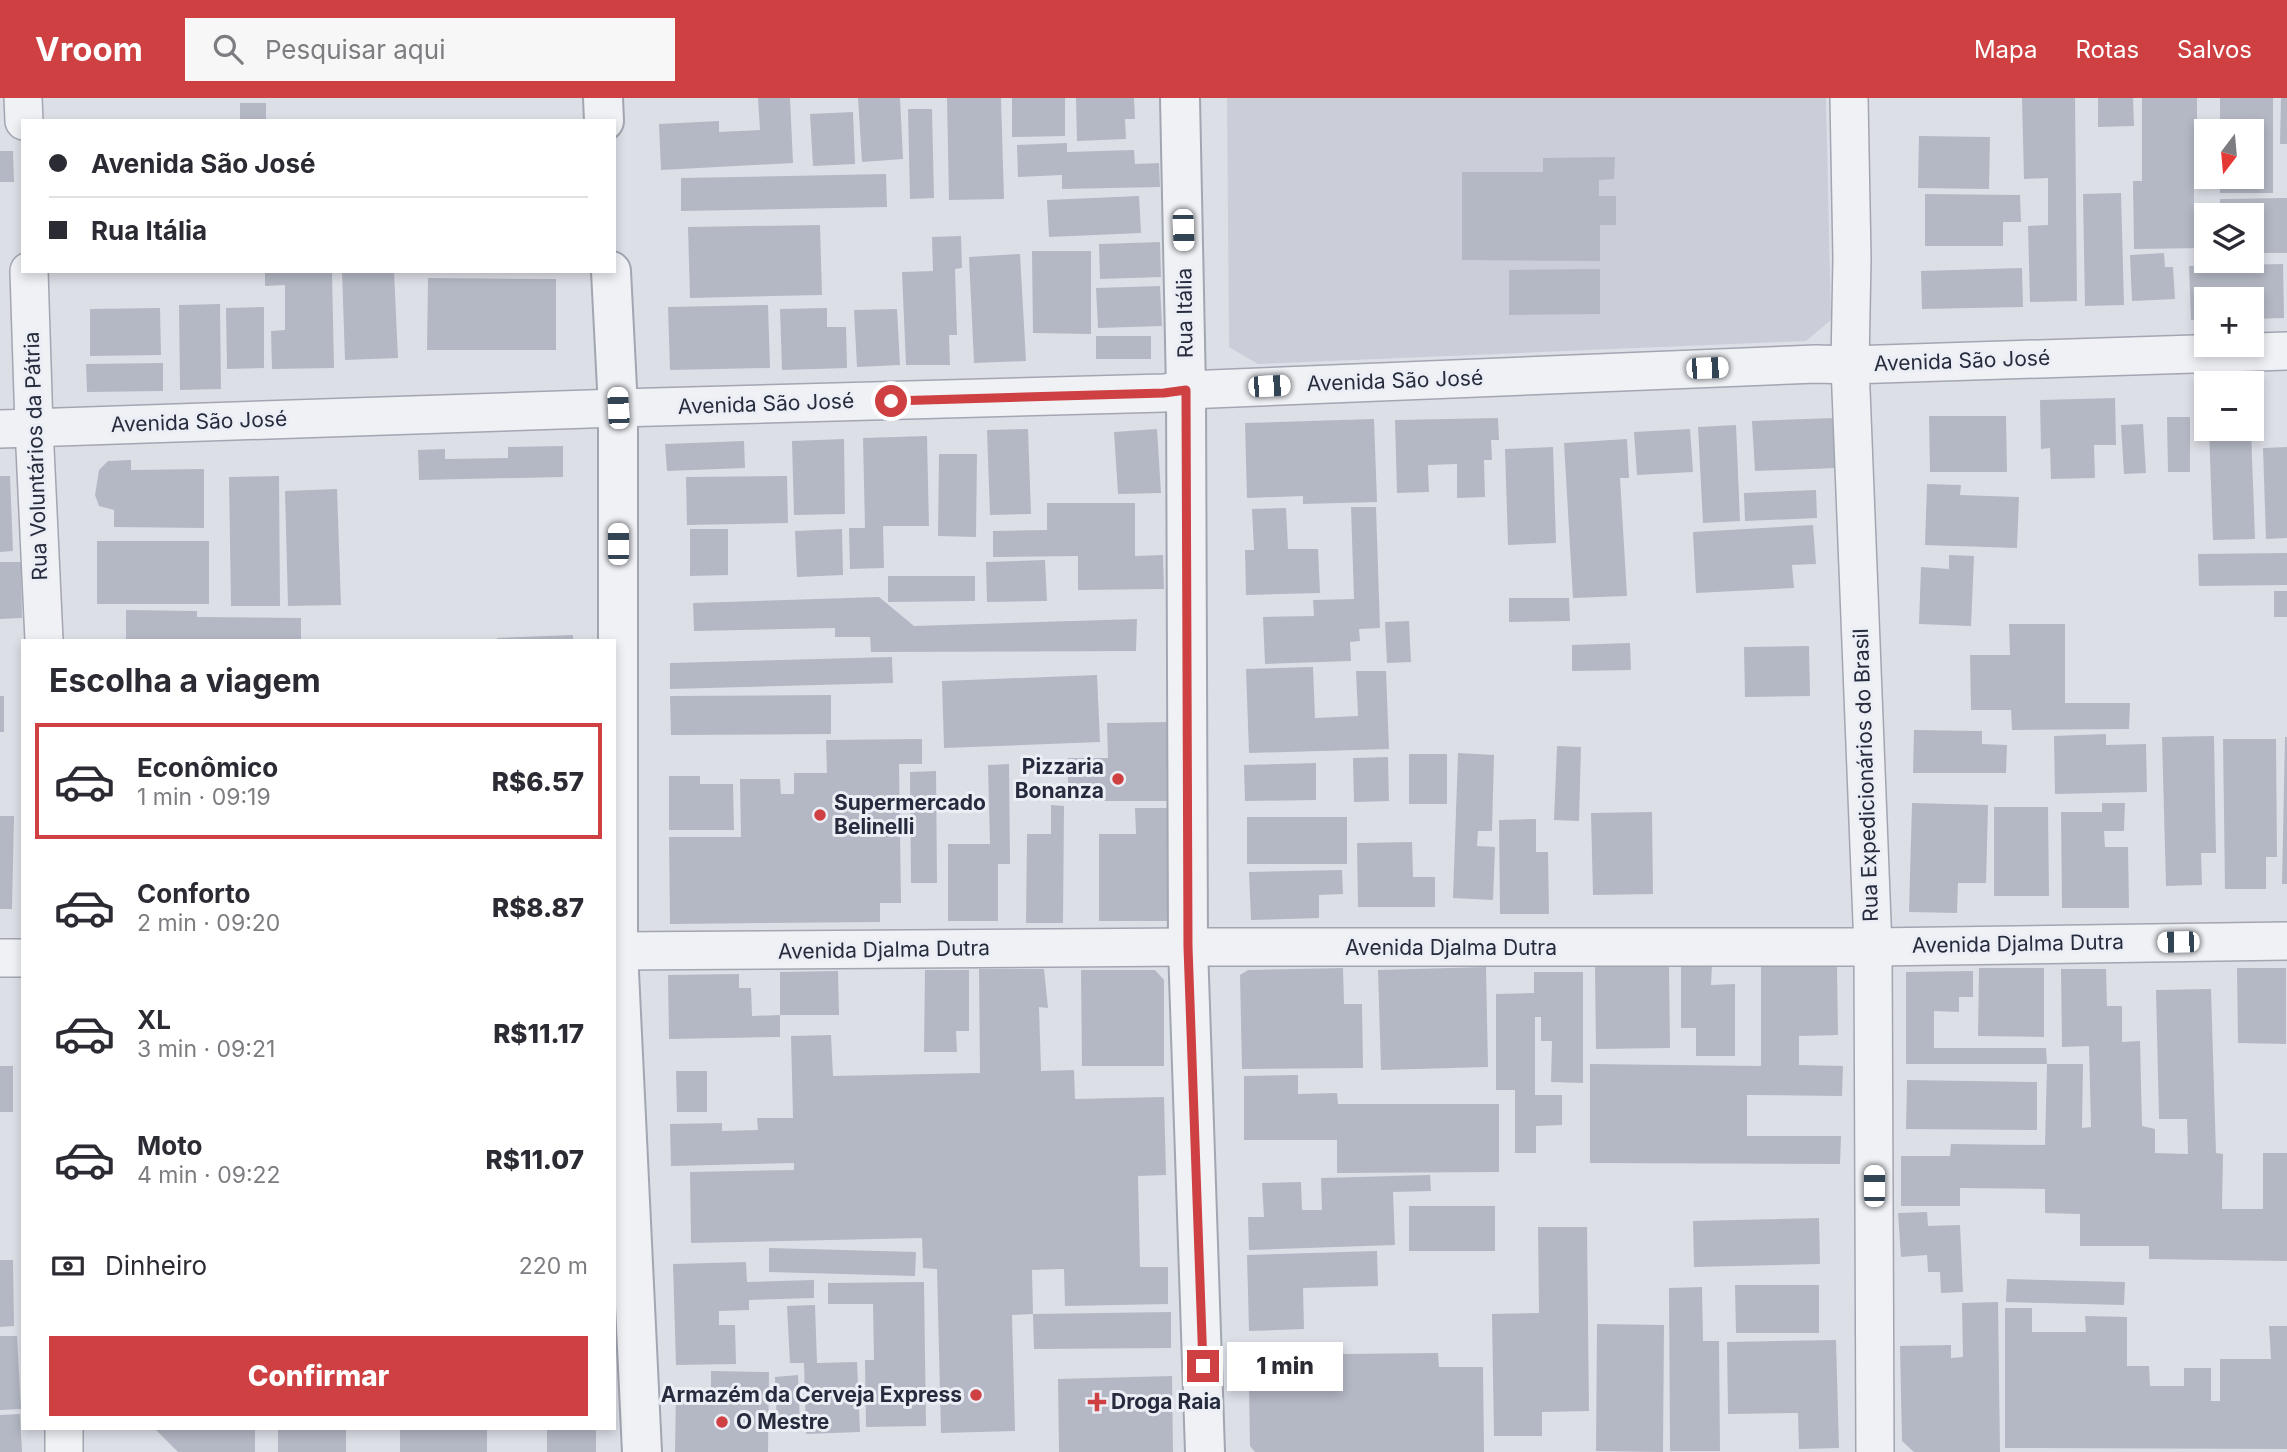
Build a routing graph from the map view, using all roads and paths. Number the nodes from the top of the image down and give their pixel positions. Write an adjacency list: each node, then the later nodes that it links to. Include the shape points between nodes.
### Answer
1 (23, 98): 5 (street)
2 (603, 98): 6 (street)
3 (1180, 98): 11 (street, Rua Itália)
4 (1849, 98): 10 (street, Rua Expedicionários do Brasil)
5 (24, 119)
6 (604, 119)
7 (29, 273): 13 (street, Rua Voluntários da Pátria)
8 (611, 273): 12 (street)
9 (2287, 351): 10 (street, Avenida São José)
10 (1850, 365): 11 (street, Avenida São José); 17 (street, Rua Expedicionários do Brasil)
11 (1186, 390): 12 (street, Avenida São José); 16 (street, Rua Itália)
12 (618, 408): 13 (street, Avenida São José); 18 (street)
13 (17, 428): 14 (street, Rua Voluntários da Pátria)
14 (44, 639)
15 (2287, 941): 17 (street, Avenida Djalma Dutra)
16 (1188, 947): 17 (street, Avenida Djalma Dutra); 18 (street, Avenida Djalma Dutra); 24 (street, Rua Itália)
17 (1873, 947): 25 (street, Rua Expedicionários do Brasil)
18 (616, 951): 23 (street)
19 (0, 958): 20 (street)
20 (21, 958)
21 (64, 1430): 22 (street)
22 (64, 1452)
23 (642, 1452)
24 (1205, 1452)
25 (1875, 1452)

